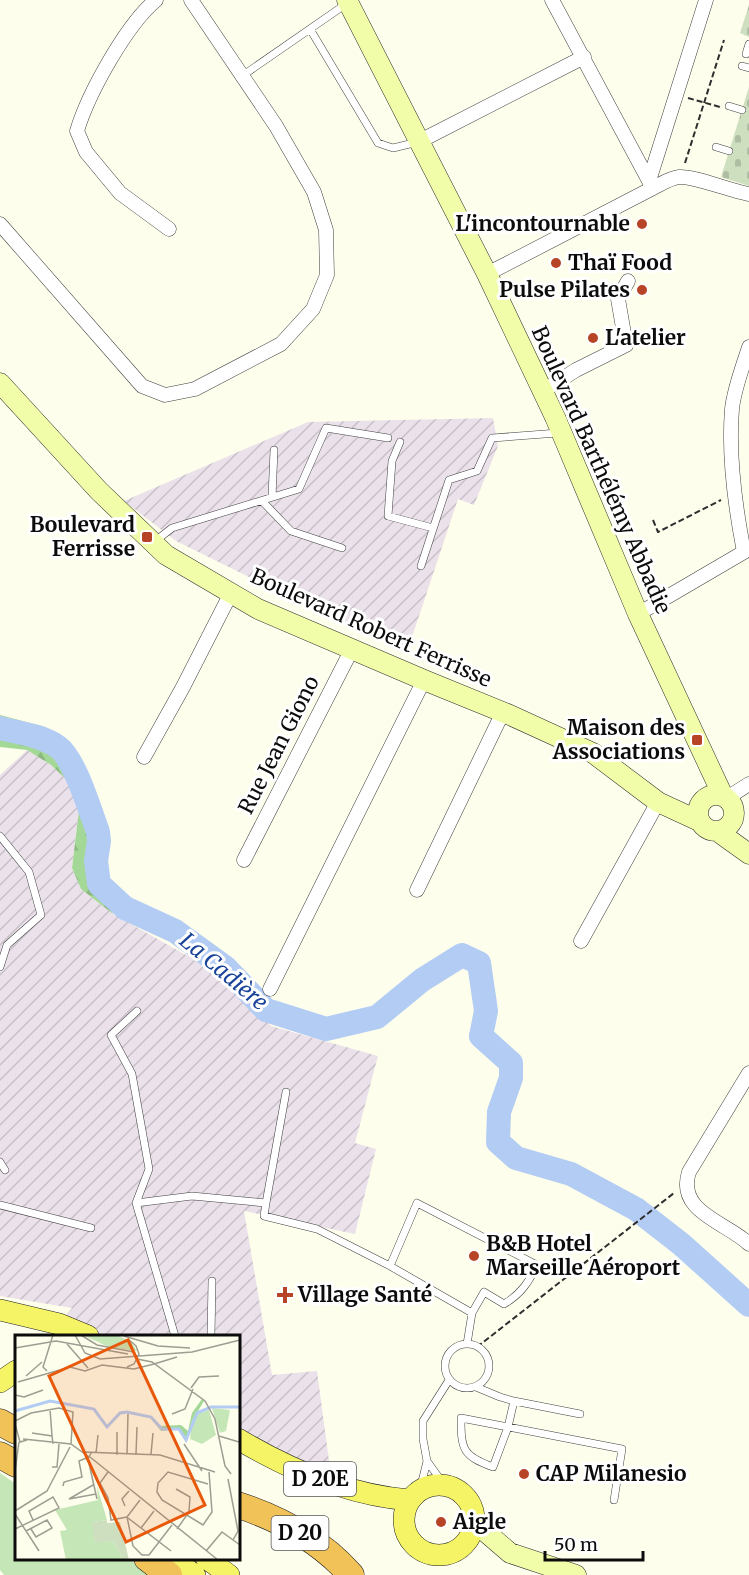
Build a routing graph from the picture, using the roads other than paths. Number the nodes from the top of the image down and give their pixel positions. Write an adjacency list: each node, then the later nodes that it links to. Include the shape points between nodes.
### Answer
1 (156, 0): 19 (street, via 119,46 81,115 77,131 86,152 120,193)
2 (191, 0): 10 (street)
3 (552, 0): 9 (street)
4 (706, 0): 16 (street)
5 (347, 1): 6 (lane); 13 (main road, Boulevard Barthélémy Abbadie)
6 (310, 29): 10 (lane); 13 (lane, via 378,143 393,148)
7 (749, 44): 8 (lane)
8 (746, 54)
9 (584, 57): 13 (street); 16 (street)
10 (242, 76): 18 (street, via 314,192 326,230 327,275 313,309 281,344 195,389 165,395 142,386)
11 (729, 108): 12 (lane)
12 (742, 110)
13 (420, 141): 20 (main road, Boulevard Barthélémy Abbadie)
14 (717, 147): 15 (lane)
15 (729, 151)
16 (651, 185): 17 (street, via 680,177); 20 (street)
17 (749, 194)
18 (0, 224)
19 (169, 229)
20 (487, 274): 24 (main road, Boulevard Barthélémy Abbadie)
21 (628, 280): 24 (street, via 618,299 626,345 576,369)
22 (749, 347): 34 (street, via 732,408 734,493)
23 (0, 383): 32 (main road, Boulevard Robert Ferrisse)
24 (543, 391): 25 (main road, Boulevard Barthélémy Abbadie)
25 (562, 433): 31 (lane, via 492,438 477,471 449,480); 37 (main road, Boulevard Barthélémy Abbadie)
26 (388, 438): 29 (lane, via 326,428 299,489)
27 (400, 442): 31 (lane, via 392,461 388,516)
28 (274, 450): 29 (lane)
29 (272, 497): 30 (lane)
30 (262, 501): 32 (lane, via 172,528); 33 (lane, via 291,531)
31 (433, 528): 35 (lane)
32 (154, 543): 36 (main road, Boulevard Robert Ferrisse, via 166,555)
33 (342, 548)
34 (746, 551): 37 (street)
35 (421, 566)
36 (231, 593): 38 (main road, Boulevard Robert Ferrisse, via 258,609); 41 (street)
37 (638, 614): 43 (main road, Boulevard Barthélémy Abbadie, via 711,768)
38 (352, 649): 39 (main road, Boulevard Robert Ferrisse); 49 (street, Rue Jean Giono)
39 (424, 680): 40 (main road, Boulevard Robert Ferrisse); 53 (street)
40 (502, 712): 44 (main road, Boulevard Robert Ferrisse, via 593,753); 50 (street)
41 (144, 757)
42 (749, 784): 43 (street)
43 (711, 803): 44 (main road); 45 (main road, via 734,807); 46 (main road, via 706,829)
44 (665, 805): 51 (street)
45 (734, 818): 46 (main road, via 728,827); 48 (main road)
46 (717, 831): 48 (main road)
47 (0, 836): 52 (lane, via 29,872 41,915 7,945)
48 (749, 853)
49 (244, 860)
50 (417, 890)
51 (584, 939)
52 (0, 967)
53 (270, 989)
54 (137, 1011): 59 (lane, via 111,1035 132,1074 149,1168)
55 (749, 1073): 63 (street, via 686,1184 695,1208)
56 (286, 1092): 60 (lane)
57 (0, 1162): 58 (lane)
58 (5, 1170)
59 (136, 1203): 60 (lane, via 192,1196); 69 (lane)
60 (266, 1203): 64 (lane, via 264,1216 317,1229)
61 (0, 1205): 62 (lane)
62 (91, 1228)
63 (749, 1244)
64 (390, 1266): 67 (lane); 67 (lane, via 417,1203 537,1265 519,1295 504,1304 484,1292)
65 (212, 1281): 70 (lane)
66 (0, 1310): 68 (main road, via 59,1324)
67 (472, 1313): 71 (lane)
68 (86, 1335)
69 (175, 1335)
70 (211, 1335)
71 (467, 1344): 73 (lane, via 454,1348 445,1360); 75 (lane, via 486,1354 489,1369)
72 (15, 1372): 74 (main road)
73 (449, 1380): 75 (lane, via 461,1388); 85 (lane, via 423,1421)
74 (0, 1382)
75 (476, 1387): 76 (lane)
76 (514, 1401): 77 (lane); 79 (lane)
77 (580, 1414)
78 (0, 1422): 80 (highway)
79 (508, 1427): 79 (lane, via 462,1418 461,1443 472,1459 493,1467); 89 (lane, via 622,1449)
80 (15, 1430)
81 (0, 1435): 83 (main road)
82 (240, 1439): 88 (main road, D 20E, via 274,1460 364,1494)
83 (15, 1442)
84 (0, 1455): 86 (highway)
85 (427, 1461): 87 (lane); 88 (lane)
86 (15, 1463)
87 (445, 1486): 88 (main road, via 427,1487); 91 (main road, via 468,1500)
88 (415, 1495): 95 (main road, via 403,1519 408,1538)
89 (614, 1500)
90 (240, 1506): 99 (highway, D 20, via 310,1539)
91 (474, 1522): 95 (main road, via 468,1541); 100 (main road, via 510,1554)
92 (150, 1560): 96 (highway)
93 (174, 1560): 97 (main road)
94 (209, 1560): 98 (main road)
95 (438, 1565)
96 (169, 1575)
97 (195, 1575)
98 (229, 1575)
99 (351, 1575)
100 (576, 1575)

